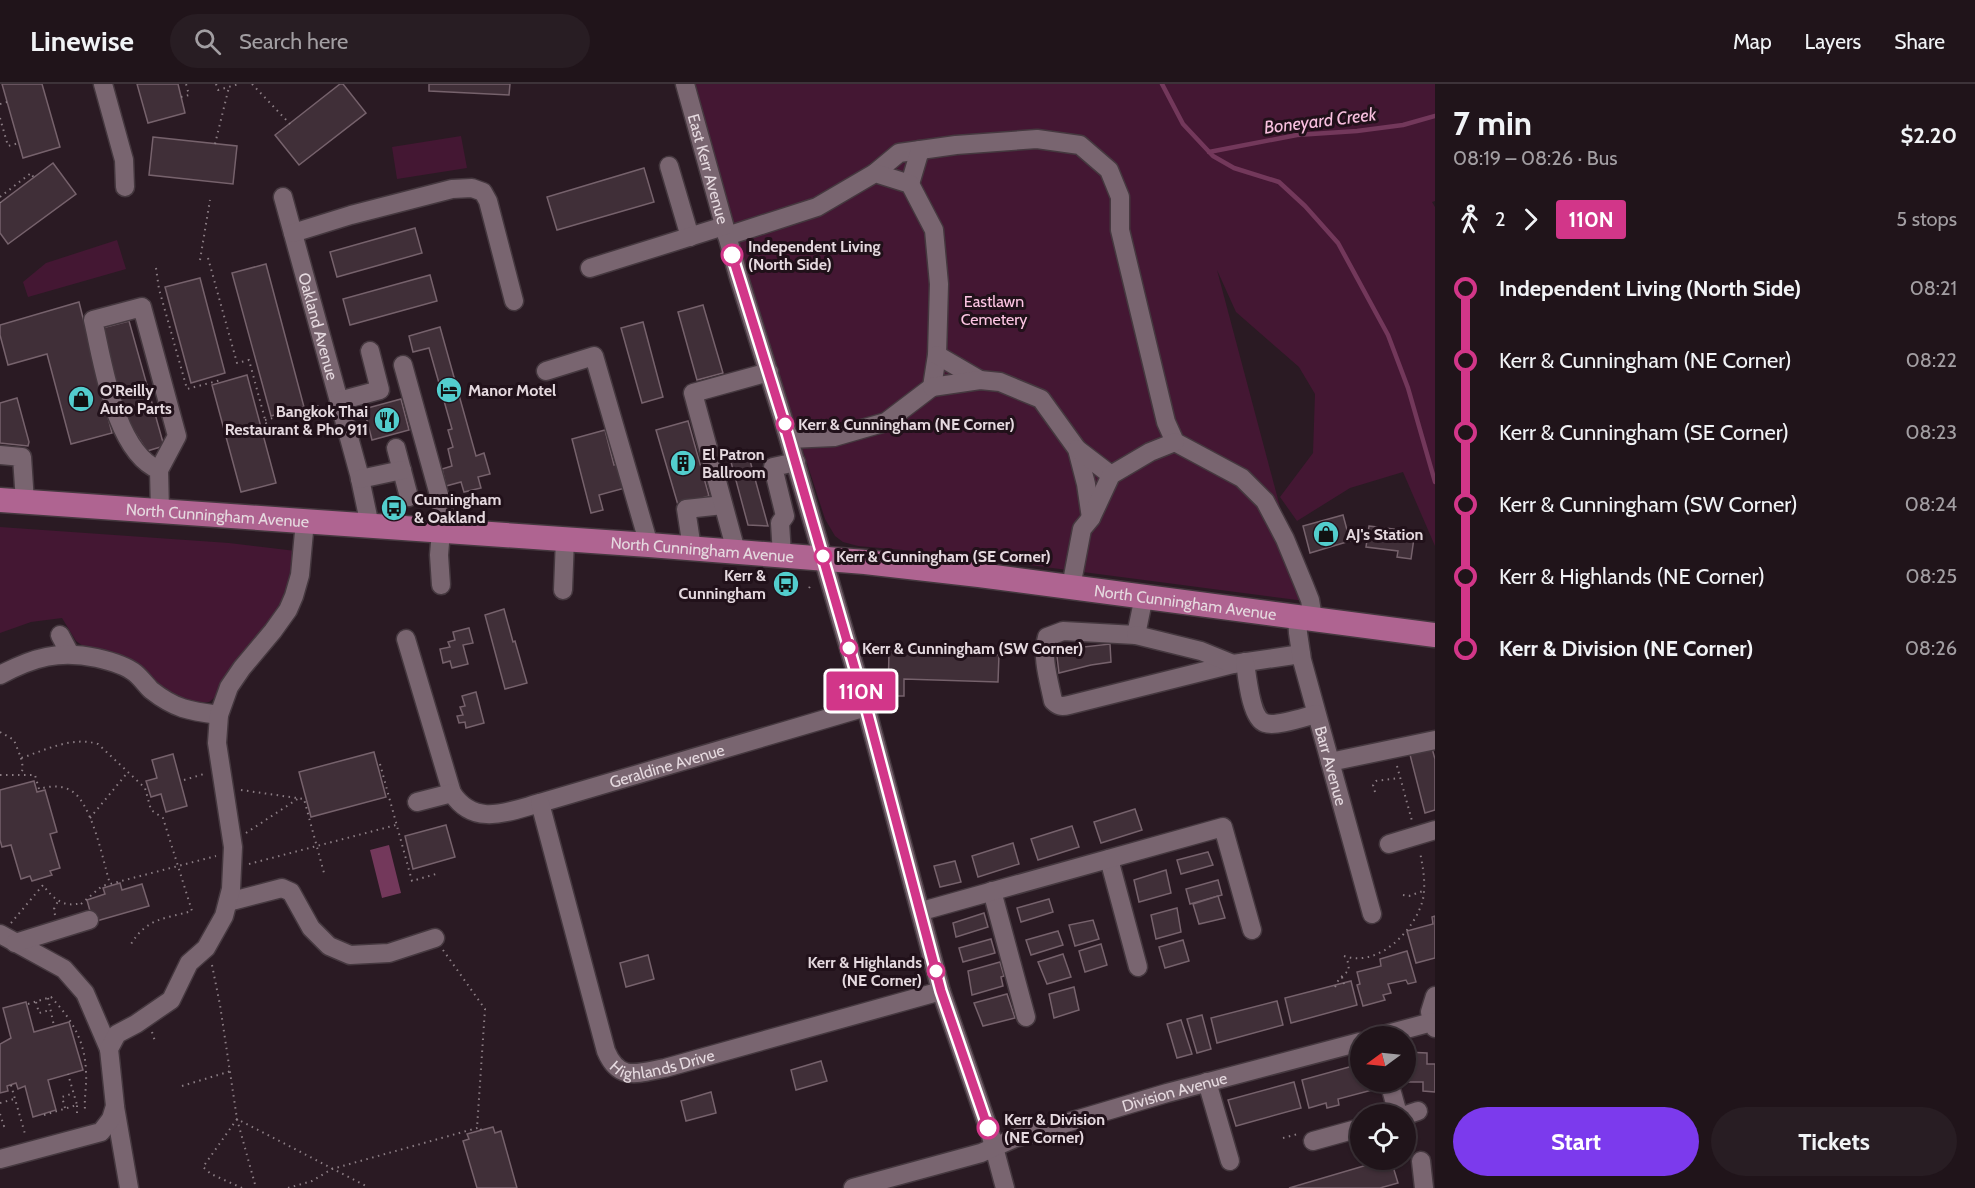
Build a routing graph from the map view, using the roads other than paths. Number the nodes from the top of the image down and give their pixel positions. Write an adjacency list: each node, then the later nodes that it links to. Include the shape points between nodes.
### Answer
1 (103, 84): 7 (street, via 124,160)
2 (685, 84): 9 (street, East Kerr Avenue)
3 (920, 150): 5 (street, via 899,153); 6 (street); 22 (street, via 1037,139 1080,145 1109,170 1120,196 1120,230)
4 (669, 166): 11 (street)
5 (875, 173): 6 (street); 9 (street, via 817,207)
6 (910, 184): 15 (street, via 934,230 939,284)
7 (125, 187)
8 (284, 197): 10 (street, Oakland Avenue)
9 (726, 231): 11 (street); 18 (street, East Kerr Avenue)
10 (293, 233): 13 (street, via 441,192 472,188 483,192 488,201); 21 (street, Oakland Avenue)
11 (690, 237): 12 (street)
12 (590, 268)
13 (514, 301)
14 (370, 351): 21 (street, via 380,390)
15 (937, 355): 19 (street); 20 (street)
16 (403, 365): 42 (street)
17 (546, 371): 44 (street, via 594,356)
18 (769, 372): 23 (street, East Kerr Avenue); 37 (street, via 693,393)
19 (980, 380): 20 (street); 26 (street, via 1000,382 1041,399)
20 (932, 387): 23 (street, via 886,422 834,437)
21 (332, 403): 33 (street, Oakland Avenue)
22 (1166, 422): 24 (street); 27 (street)
23 (789, 439): 29 (street, East Kerr Avenue)
24 (1175, 442): 27 (street); 53 (street, Barr Avenue, via 1242,478 1265,501 1310,600)
25 (396, 448): 31 (street)
26 (1077, 450): 32 (street); 39 (street)
27 (1150, 452): 32 (street)
28 (0, 455): 36 (street, via 22,457)
29 (796, 462): 47 (street, via 773,467 785,516 780,523); 48 (street, East Kerr Avenue)
30 (159, 470): 30 (street, via 177,435 142,307 93,320 122,430 148,465); 38 (street)
31 (402, 470): 33 (street); 34 (street)
32 (1111, 475): 39 (street)
33 (360, 479): 41 (street, Oakland Avenue)
34 (409, 497)
35 (0, 500): 36 (main road, North Cunningham Avenue)
36 (25, 502): 38 (main road, North Cunningham Avenue)
37 (723, 505): 45 (street, via 686,509); 46 (street)
38 (160, 511): 40 (main road, North Cunningham Avenue)
39 (1091, 518): 50 (street, via 1082,529)
40 (305, 521): 41 (main road, North Cunningham Avenue); 64 (street, via 300,575 288,610 229,687)
41 (370, 526): 42 (main road, North Cunningham Avenue)
42 (445, 531): 43 (main road, North Cunningham Avenue); 49 (street, via 439,555)
43 (565, 539): 44 (main road, North Cunningham Avenue); 51 (street)
44 (649, 545): 45 (main road, North Cunningham Avenue)
45 (692, 548): 46 (main road, North Cunningham Avenue)
46 (736, 552): 47 (main road, North Cunningham Avenue)
47 (782, 555): 48 (main road, North Cunningham Avenue)
48 (824, 558): 50 (main road, North Cunningham Avenue); 62 (street, East Kerr Avenue)
49 (441, 585)
50 (1071, 586): 52 (main road, North Cunningham Avenue)
51 (563, 590)
52 (1143, 596): 53 (main road, North Cunningham Avenue); 55 (street)
53 (1305, 617): 56 (main road, North Cunningham Avenue); 59 (street, Barr Avenue)
54 (60, 635): 58 (street)
55 (1136, 635): 60 (street); 60 (street, via 1063,631 1047,637 1044,648 1053,701 1062,707)
56 (1435, 635)
57 (406, 639): 67 (street)
58 (70, 654): 61 (street, via 31,660); 64 (street, via 111,661 135,673 168,702 186,711)
59 (1301, 654): 60 (street); 63 (street, Barr Avenue)
60 (1239, 663): 63 (street, via 1261,721 1276,724)
61 (0, 675)
62 (866, 707): 69 (street, Geraldine Avenue); 75 (street, East Kerr Avenue)
63 (1316, 714): 66 (street, Barr Avenue)
64 (219, 715): 74 (street, via 217,743 232,854)
65 (1435, 740): 66 (street)
66 (1330, 762): 76 (street, Barr Avenue)
67 (452, 793): 68 (street); 69 (street, Geraldine Avenue, via 459,804 485,815)
68 (417, 802)
69 (540, 803): 82 (street, Highlands Drive, via 606,1052 618,1070 633,1074 665,1068)
70 (1435, 830): 71 (street)
71 (1389, 844)
72 (1109, 859): 73 (street); 78 (street, via 1223,827); 81 (street)
73 (992, 891): 75 (street); 84 (street)
74 (228, 902): 80 (street, via 282,888 291,892 310,928 328,946 350,955 389,953); 88 (street, via 206,948 189,963 171,1000 117,1034)
75 (922, 911): 82 (street, East Kerr Avenue)
76 (1372, 914)
77 (88, 920): 79 (street)
78 (1252, 930)
79 (7, 936): 88 (street, via 64,969 85,993)
80 (435, 938)
81 (1138, 967)
82 (941, 991): 93 (street, East Kerr Avenue)
83 (1435, 996): 85 (street)
84 (1026, 1017)
85 (1433, 1025): 86 (street)
86 (1416, 1029)
87 (1350, 1045): 89 (street, Division Avenue)
88 (108, 1049): 90 (street)
89 (1207, 1082): 93 (street, Division Avenue, via 1015,1138); 95 (street)
90 (114, 1102): 94 (street, via 111,1119 101,1132); 97 (street)
91 (1350, 1131): 92 (street)
92 (1313, 1142)
93 (994, 1148): 98 (street, Division Avenue); 99 (street, East Kerr Avenue)
94 (0, 1160)
95 (1230, 1161)
96 (1421, 1161): 100 (street)
97 (129, 1188)
98 (854, 1188)
99 (1005, 1188)
100 (1424, 1188)

